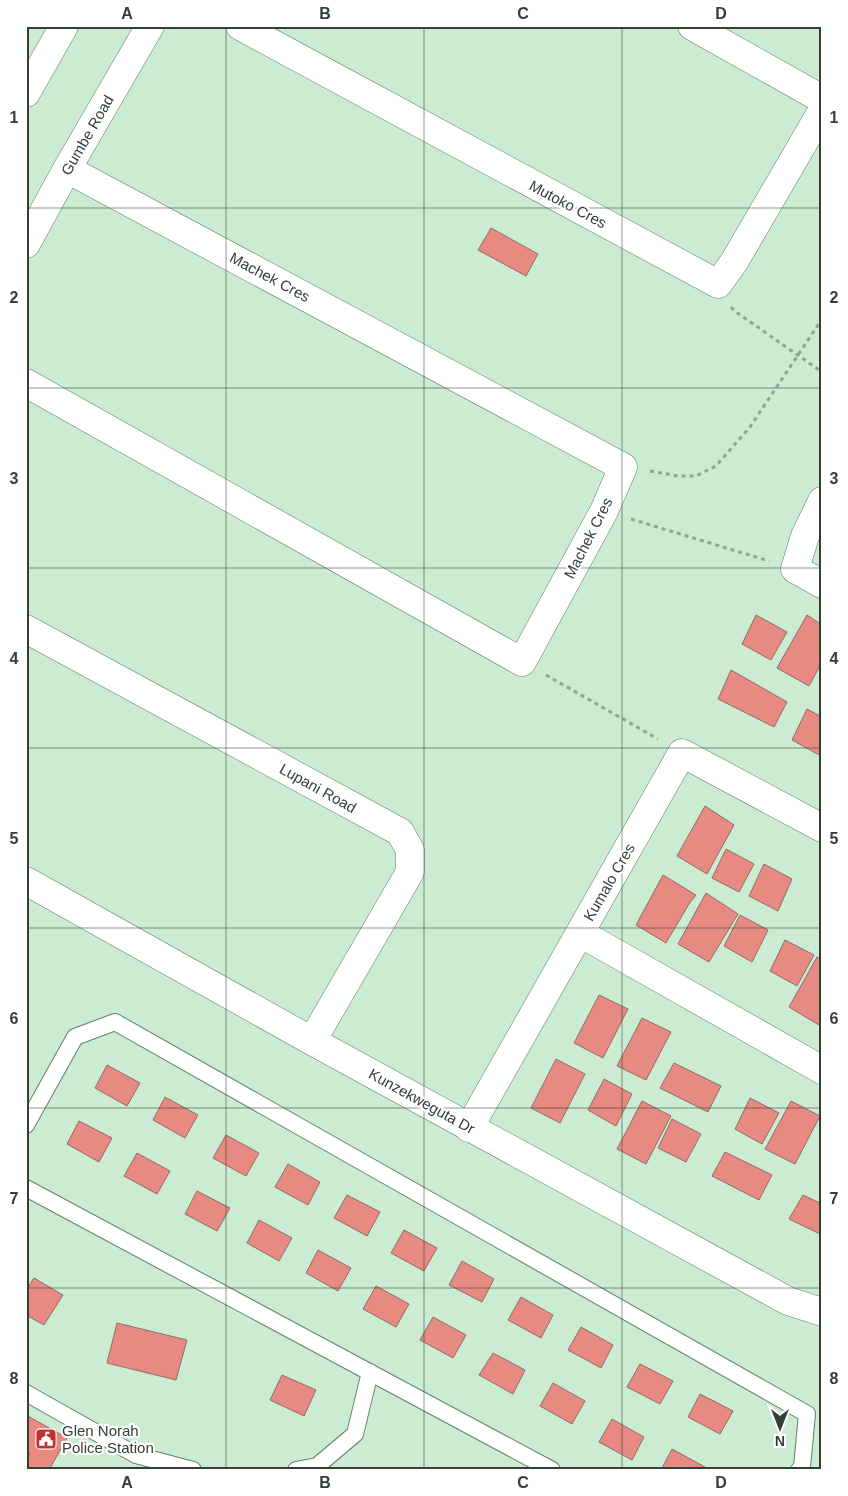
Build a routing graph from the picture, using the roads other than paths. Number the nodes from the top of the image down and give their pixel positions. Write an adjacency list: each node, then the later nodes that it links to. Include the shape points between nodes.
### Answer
1 (64, 26): 5 (street)
2 (150, 26): 8 (street, Gumbe Road)
3 (240, 26): 7 (street, Mutoko Cres, via 718,284)
4 (692, 26): 6 (street)
5 (26, 93)
6 (822, 99)
7 (822, 111)
8 (67, 169): 9 (street, Gumbe Road); 10 (street, Machek Cres, via 623,466 604,511 522,662)
9 (26, 244)
10 (26, 383)
11 (822, 501): 12 (street, via 796,569)
12 (822, 584)
13 (26, 629): 17 (street, Lupani Road, via 400,832 410,850 410,872)
14 (822, 828): 16 (street, Kumalo Cres, via 682,753)
15 (26, 881): 17 (street, Kunzekweguta Dr)
16 (580, 933): 18 (street, Kumalo Cres); 20 (street)
17 (312, 1041): 20 (street, Kunzekweguta Dr)
18 (822, 1070)
19 (26, 1125): 28 (lane, via 75,1037 115,1022 807,1414 802,1467)
20 (470, 1128): 22 (street, Kunzekweguta Dr, via 788,1301)
21 (26, 1188): 23 (lane)
22 (822, 1312)
23 (370, 1372): 26 (lane, via 355,1434 317,1466); 27 (lane)
24 (26, 1393): 25 (lane, via 136,1455)
25 (193, 1470)
26 (296, 1470)
27 (552, 1470)
28 (799, 1470)

